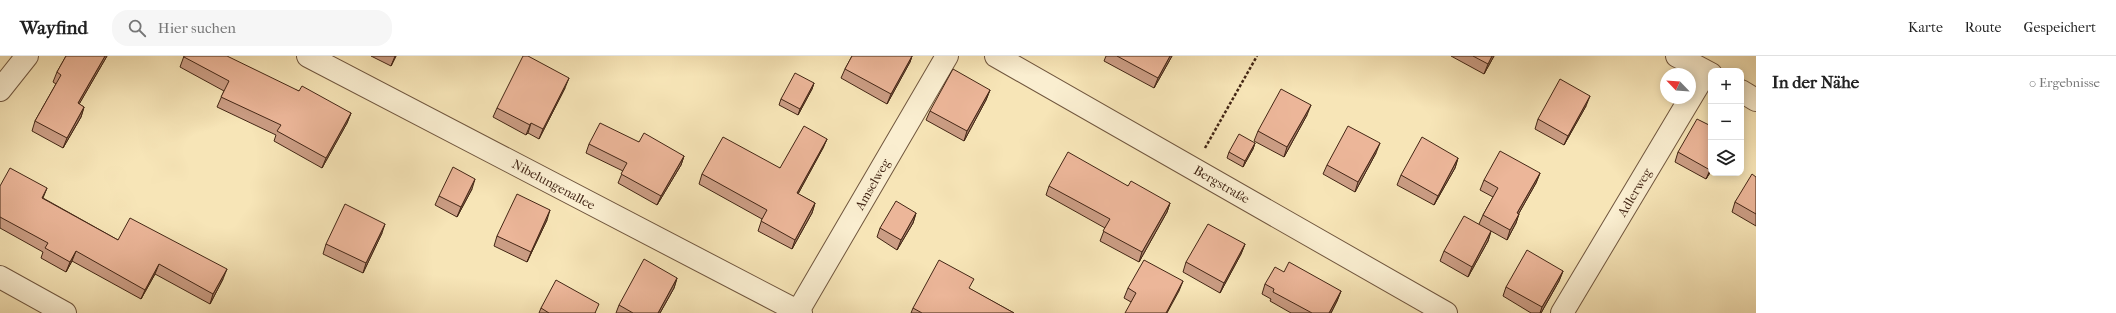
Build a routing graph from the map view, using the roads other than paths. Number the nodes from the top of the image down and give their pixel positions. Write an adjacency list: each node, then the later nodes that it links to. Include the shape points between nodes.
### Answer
1 (28, 56): 8 (street)
2 (308, 56): 12 (street, Nibelungenallee)
3 (947, 56): 12 (street, Amselweg)
4 (996, 56): 14 (street, Bergstraße)
5 (1677, 56): 6 (street)
6 (1708, 72)
7 (1708, 75): 15 (street, Adlerweg)
8 (0, 90)
9 (1744, 93): 10 (street)
10 (1756, 100)
11 (0, 277): 13 (street)
12 (799, 312)
13 (65, 313)
14 (1446, 313)
15 (1562, 313)

